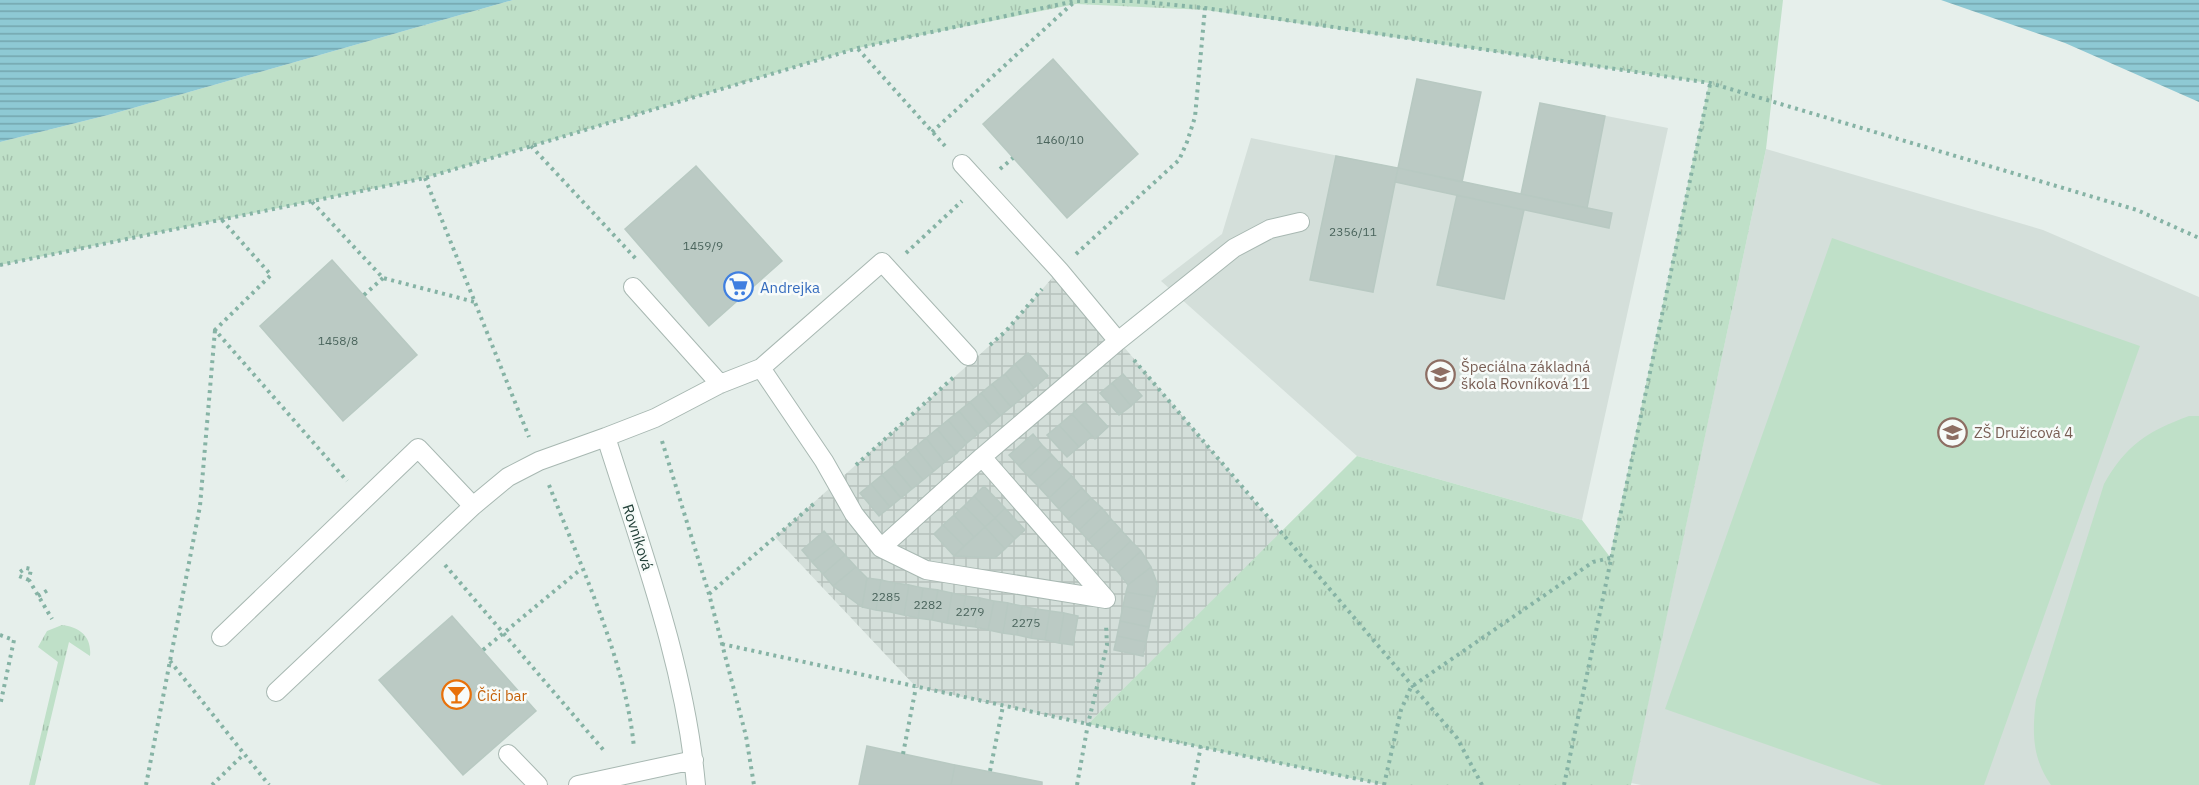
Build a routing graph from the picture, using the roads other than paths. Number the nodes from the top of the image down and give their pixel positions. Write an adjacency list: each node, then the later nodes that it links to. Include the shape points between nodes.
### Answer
1 (962, 164): 4 (street)
2 (1300, 222): 4 (street, via 1270,229 1234,248)
3 (633, 287): 7 (street)
4 (1118, 341): 9 (street)
5 (965, 364): 6 (street, via 882,262)
6 (761, 368): 7 (street); 11 (street, via 824,460 854,514)
7 (720, 384): 8 (street, via 655,418)
8 (606, 437): 10 (street, via 529,466 508,477); 15 (street, Rovníková, via 662,613 681,686)
9 (982, 457): 11 (street); 11 (street, via 1106,599 926,570)
10 (473, 506): 12 (street, via 418,448); 13 (street)
11 (881, 548)
12 (221, 637)
13 (276, 692)
14 (508, 754): 16 (street)
15 (694, 760): 17 (street); 18 (street, Rovníková)
16 (538, 785)
17 (578, 785)
18 (696, 785)

